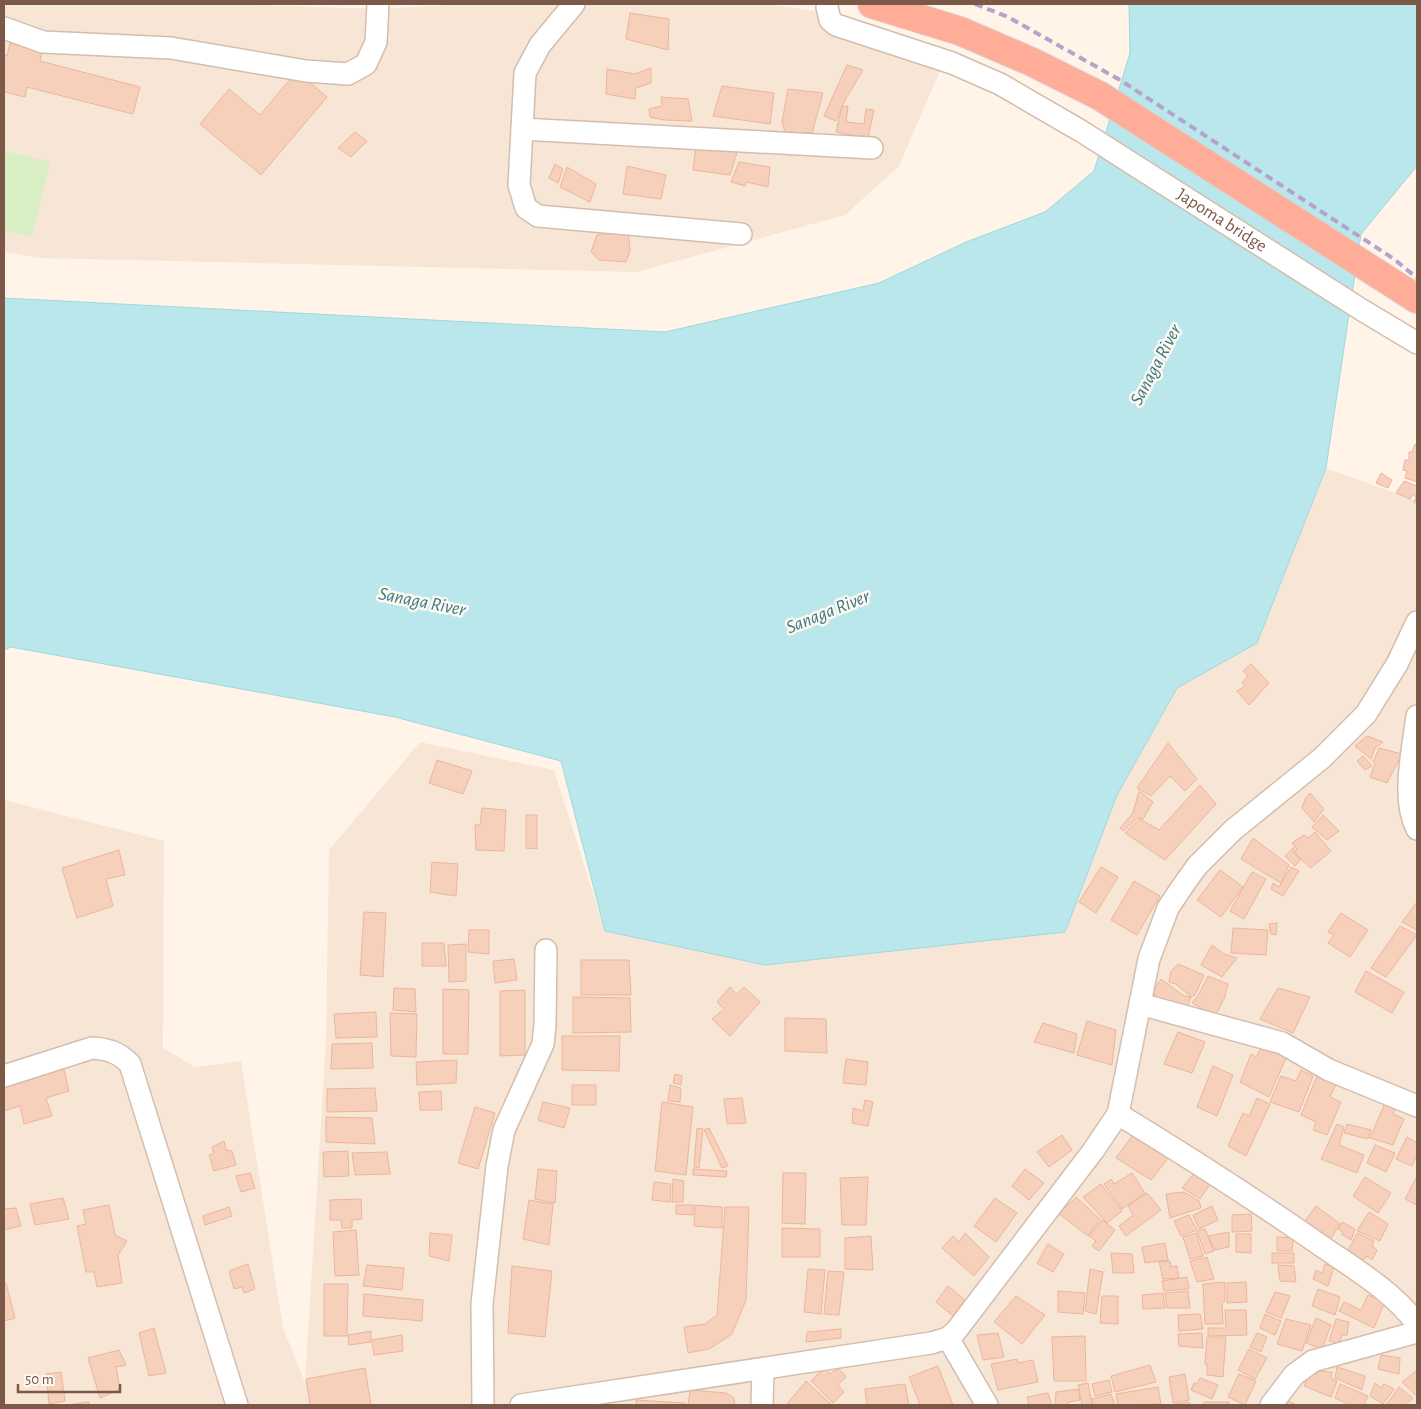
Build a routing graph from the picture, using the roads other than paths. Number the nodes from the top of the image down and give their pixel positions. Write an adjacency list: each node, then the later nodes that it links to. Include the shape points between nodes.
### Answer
1 (378, 4): 5 (street, via 376,42 366,64 348,74 306,71 171,48 43,42)
2 (574, 4): 6 (street, via 540,45 525,73)
3 (872, 4): 9 (highway, via 960,31 1100,96)
4 (826, 7): 10 (street, Japoma bridge, via 830,20 836,25 920,52 1000,84 1081,131)
5 (4, 28)
6 (522, 129): 7 (street); 8 (street, via 519,185 526,208 538,216)
7 (872, 148)
8 (741, 234)
9 (1417, 299)
10 (1417, 343)
11 (1417, 622): 15 (street, via 1397,664 1366,714 1322,758 1233,830 1197,866 1168,908 1154,941)
12 (1417, 716): 13 (street, via 1410,798)
13 (1417, 829)
14 (546, 950): 25 (street, via 543,1044 504,1130 496,1171 482,1304)
15 (1140, 1004): 17 (street, via 1282,1043 1335,1073); 18 (street)
16 (4, 1076): 24 (street, via 92,1048 106,1048 120,1054 130,1064)
17 (1417, 1106)
18 (1118, 1114): 19 (street, via 1227,1180 1369,1279); 21 (street, via 992,1286)
19 (1417, 1324)
20 (1417, 1332): 29 (street, via 1313,1361 1294,1374)
21 (948, 1338): 22 (street); 28 (street)
22 (763, 1370): 23 (street); 27 (street)
23 (630, 1396): 26 (street)
24 (237, 1405)
25 (483, 1405)
26 (521, 1405)
27 (762, 1405)
28 (987, 1405)
29 (1271, 1405)

